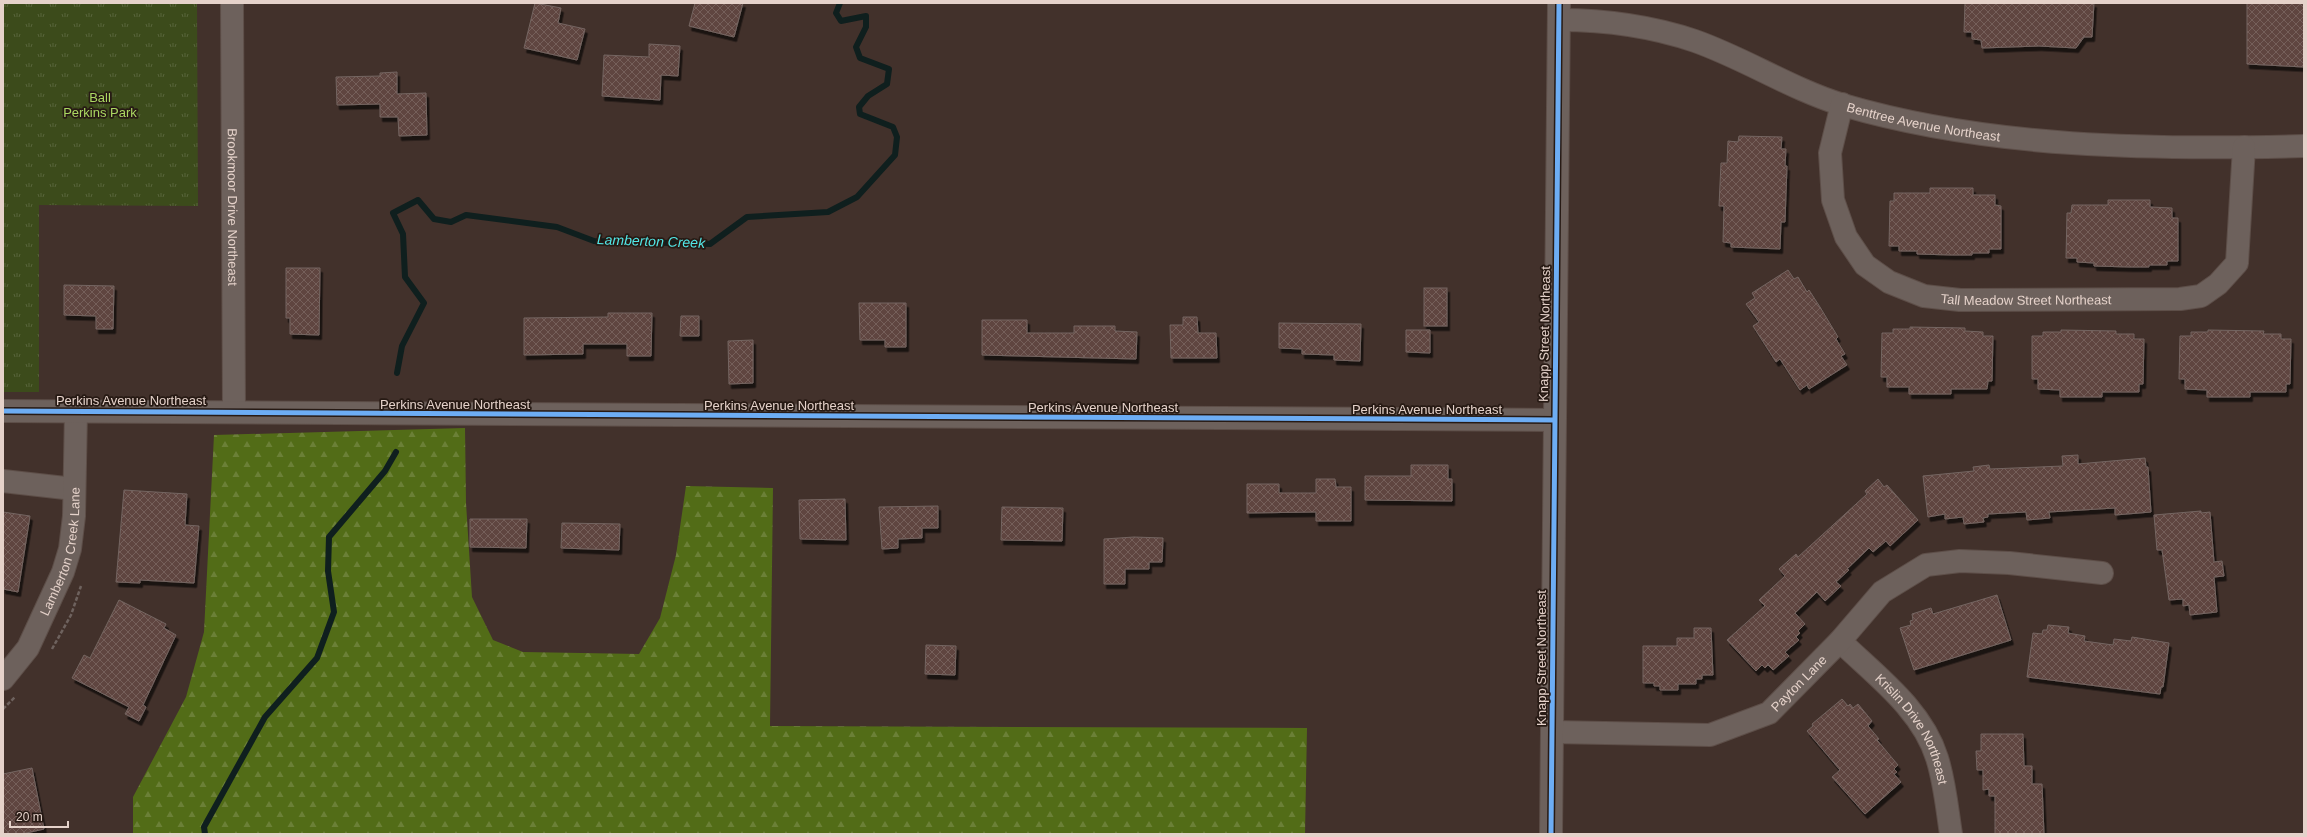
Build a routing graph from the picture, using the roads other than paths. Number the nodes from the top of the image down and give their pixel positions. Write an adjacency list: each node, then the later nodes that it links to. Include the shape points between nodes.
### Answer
1 (232, 3): 8 (street, Brookmoor Drive Northeast)
2 (1559, 12): 3 (street, Benttree Avenue Northeast, via 1588,20 1657,30 1696,41 1779,80); 9 (street, Knapp Street Northeast)
3 (1842, 104): 5 (street, Benttree Avenue Northeast, via 1908,121 2009,137 2120,144); 5 (street, Tall Meadow Street Northeast, via 1830,153 1833,200 1846,237 1865,265 1889,282 1924,296 1960,300 2180,299 2201,296 2218,284 2237,263)
4 (2304, 146): 5 (street, Benttree Avenue Northeast)
5 (2244, 147)
6 (3, 411): 7 (street, Perkins Avenue Northeast)
7 (76, 411): 8 (street, Perkins Avenue Northeast); 11 (street, Lamberton Creek Lane)
8 (234, 412): 9 (street, Perkins Avenue Northeast)
9 (1554, 420): 15 (street, Knapp Street Northeast)
10 (3, 481): 11 (street)
11 (74, 489): 14 (street, Lamberton Creek Lane, via 70,549 63,572 28,648)
12 (2102, 574): 13 (street, Payton Lane, via 1990,562 1960,561 1926,565 1882,592)
13 (1840, 642): 15 (street, Payton Lane, via 1769,713 1710,735); 17 (street, Krislin Drive Northeast, via 1903,701 1926,732 1944,783)
14 (3, 679)
15 (1552, 732): 16 (street, Knapp Street Northeast)
16 (1551, 834)
17 (1950, 834)

